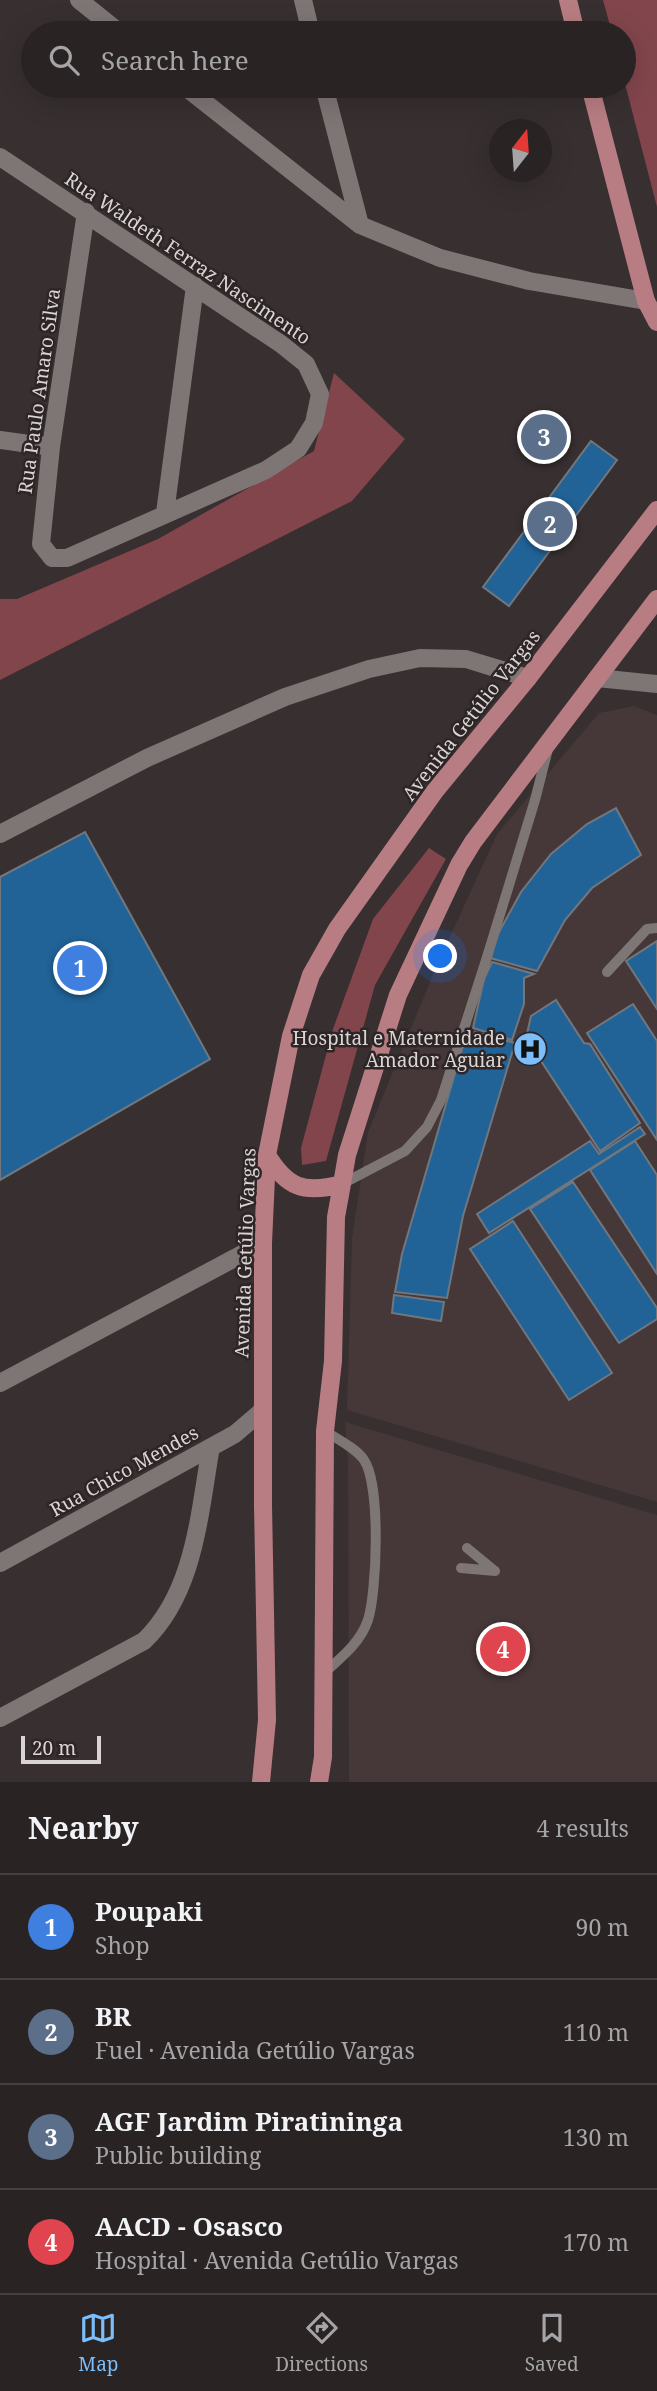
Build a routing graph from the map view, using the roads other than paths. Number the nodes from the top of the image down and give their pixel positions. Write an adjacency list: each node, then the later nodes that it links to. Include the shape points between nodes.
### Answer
1 (79, 0): 4 (street)
2 (303, 0): 5 (street)
3 (568, 0): 6 (main road)
4 (105, 21)
5 (308, 21)
6 (573, 21)
7 (199, 98): 12 (street)
8 (327, 98): 12 (street)
9 (593, 98): 14 (main road)
10 (0, 157): 11 (street, Rua Waldeth Ferraz Nascimento)
11 (86, 212): 13 (street, Rua Waldeth Ferraz Nascimento); 17 (street, Rua Paulo Amaro Silva)
12 (360, 225): 14 (street, via 453,261 529,281)
13 (195, 286): 19 (street); 19 (street, Rua Waldeth Ferraz Nascimento, via 306,364 320,394 314,423 298,449 266,470)
14 (646, 301): 15 (main road)
15 (657, 322)
16 (0, 440): 17 (street)
17 (51, 447): 20 (street, Rua Paulo Amaro Silva, via 41,544 52,558)
18 (657, 510): 22 (main road, Avenida Getúlio Vargas)
19 (165, 513): 20 (street, Rua Waldeth Ferraz Nascimento)
20 (67, 558)
21 (657, 599): 23 (main road)
22 (528, 678): 26 (street, via 467,659 420,657 369,669 285,697 160,752); 29 (main road, Avenida Getúlio Vargas, via 435,791 337,929 311,975 291,1036)
23 (597, 678): 24 (street); 25 (main road)
24 (657, 684)
25 (550, 741): 30 (main road, via 473,842 435,915 398,995); 30 (lane, via 441,1100 427,1127 405,1151)
26 (0, 834)
27 (657, 928): 28 (lane, via 647,929)
28 (607, 972)
29 (267, 1155): 30 (main road, via 289,1183 305,1189); 31 (main road, Avenida Getúlio Vargas)
30 (342, 1184): 34 (main road)
31 (263, 1243): 32 (street); 33 (main road, Avenida Getúlio Vargas)
32 (0, 1383)
33 (264, 1410): 35 (street, Rua Chico Mendes); 41 (main road, Avenida Getúlio Vargas, via 267,1720)
34 (325, 1431): 39 (main road); 39 (lane, via 363,1458 372,1475 377,1512 368,1619 355,1645)
35 (211, 1447): 37 (street, Rua Chico Mendes); 40 (street, via 195,1536 178,1595 161,1625 144,1641)
36 (467, 1548): 38 (lane, via 495,1570)
37 (0, 1563)
38 (461, 1568)
39 (324, 1673): 42 (main road)
40 (0, 1718)
41 (261, 1782)
42 (319, 1782)

